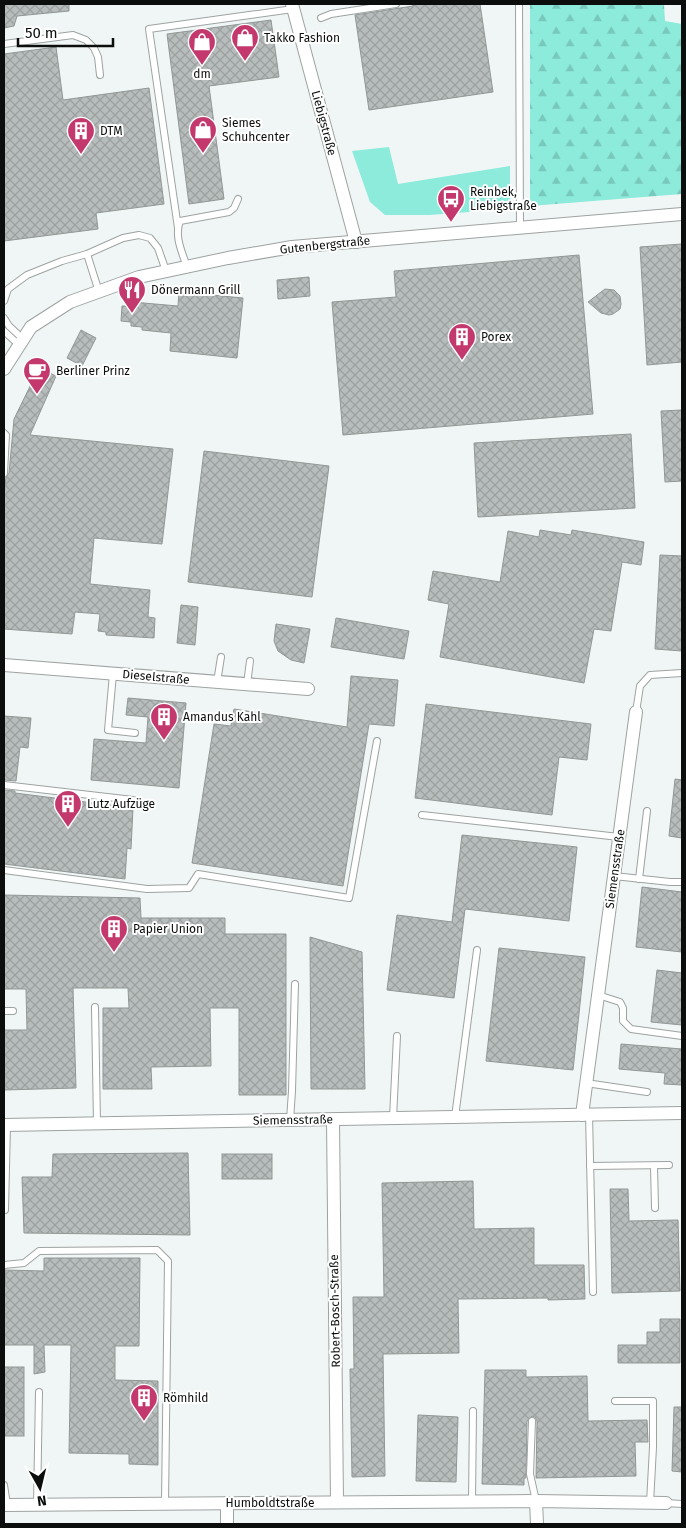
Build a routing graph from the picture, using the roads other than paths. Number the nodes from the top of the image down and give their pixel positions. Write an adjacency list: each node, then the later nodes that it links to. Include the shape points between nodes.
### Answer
1 (396, 4): 4 (lane)
2 (519, 4): 10 (lane)
3 (293, 6): 9 (lane, via 149,29); 11 (street, Liebigstraße)
4 (321, 18)
5 (4, 44): 6 (lane, via 73,35 86,40 94,48)
6 (100, 75)
7 (238, 199): 9 (lane, via 229,212 180,221)
8 (682, 214): 10 (street, Gutenbergstraße)
9 (178, 228): 13 (lane, via 179,244)
10 (520, 228): 11 (street, Gutenbergstraße)
11 (356, 242): 13 (street, Gutenbergstraße, via 292,247)
12 (87, 254): 14 (lane, via 123,238 139,235 150,238 158,248); 15 (lane); 16 (lane, via 27,275 8,289)
13 (187, 267): 14 (street, Gutenbergstraße)
14 (166, 271): 15 (street, Gutenbergstraße)
15 (99, 292): 19 (street, Gutenbergstraße, via 70,302 31,327)
16 (4, 301)
17 (4, 318): 19 (lane)
18 (4, 332): 19 (lane)
19 (21, 342): 20 (street, Gutenbergstraße)
20 (4, 369)
21 (4, 433): 22 (lane)
22 (4, 473)
23 (221, 658): 28 (lane)
24 (250, 661): 29 (lane)
25 (4, 665): 27 (street, Dieselstraße)
26 (682, 673): 31 (lane, via 650,675 640,686)
27 (113, 674): 28 (street, Dieselstraße); 32 (lane, via 108,730)
28 (217, 682): 29 (street, Dieselstraße)
29 (247, 684): 30 (street, Dieselstraße)
30 (308, 689)
31 (636, 712): 38 (street, Siemensstraße)
32 (135, 733)
33 (377, 741): 39 (lane, via 349,898 198,874 190,888 147,889)
34 (4, 785): 35 (lane)
35 (133, 800)
36 (647, 811): 41 (lane)
37 (422, 815): 38 (lane)
38 (619, 837): 40 (street, Siemensstraße)
39 (4, 870)
40 (614, 876): 41 (lane); 45 (street, Siemensstraße)
41 (639, 878): 42 (lane)
42 (682, 882)
43 (476, 950): 55 (lane)
44 (295, 984): 57 (lane)
45 (598, 995): 50 (lane, via 620,1002 624,1008 623,1021 631,1029); 51 (street, Siemensstraße)
46 (95, 1007): 59 (lane)
47 (4, 1010): 48 (lane)
48 (14, 1011)
49 (397, 1036): 56 (lane)
50 (682, 1036)
51 (586, 1083): 52 (lane); 54 (street, Siemensstraße)
52 (647, 1092)
53 (682, 1113): 54 (street, Siemensstraße)
54 (585, 1114): 55 (street, Siemensstraße); 61 (lane)
55 (455, 1117): 56 (street, Siemensstraße)
56 (393, 1118): 58 (street, Siemensstraße)
57 (290, 1120): 58 (street, Siemensstraße); 59 (street, Siemensstraße)
58 (333, 1120): 75 (street, Robert-Bosch-Straße)
59 (97, 1124): 60 (street, Siemensstraße)
60 (5, 1125): 65 (lane)
61 (590, 1166): 62 (lane); 67 (lane)
62 (654, 1166): 63 (lane); 64 (lane)
63 (669, 1166)
64 (655, 1208)
65 (5, 1210)
66 (4, 1265): 78 (lane, via 24,1263 39,1251 157,1250 168,1261)
67 (593, 1292)
68 (39, 1392): 82 (lane)
69 (615, 1400): 77 (lane, via 653,1400)
70 (473, 1411): 73 (lane)
71 (532, 1421): 74 (lane, via 530,1474)
72 (4, 1485): 81 (lane)
73 (472, 1501): 74 (street, Humboldtstraße); 75 (street, Humboldtstraße)
74 (536, 1501): 77 (street, Humboldtstraße); 84 (street)
75 (337, 1502): 76 (street, Humboldtstraße)
76 (227, 1503): 78 (street, Humboldtstraße); 83 (street)
77 (650, 1503): 79 (street, Humboldtstraße)
78 (164, 1504): 82 (street, Humboldtstraße)
79 (666, 1504): 80 (lane)
80 (682, 1504)
81 (6, 1505): 82 (street, Humboldtstraße)
82 (36, 1505)
83 (227, 1524)
84 (537, 1524)

